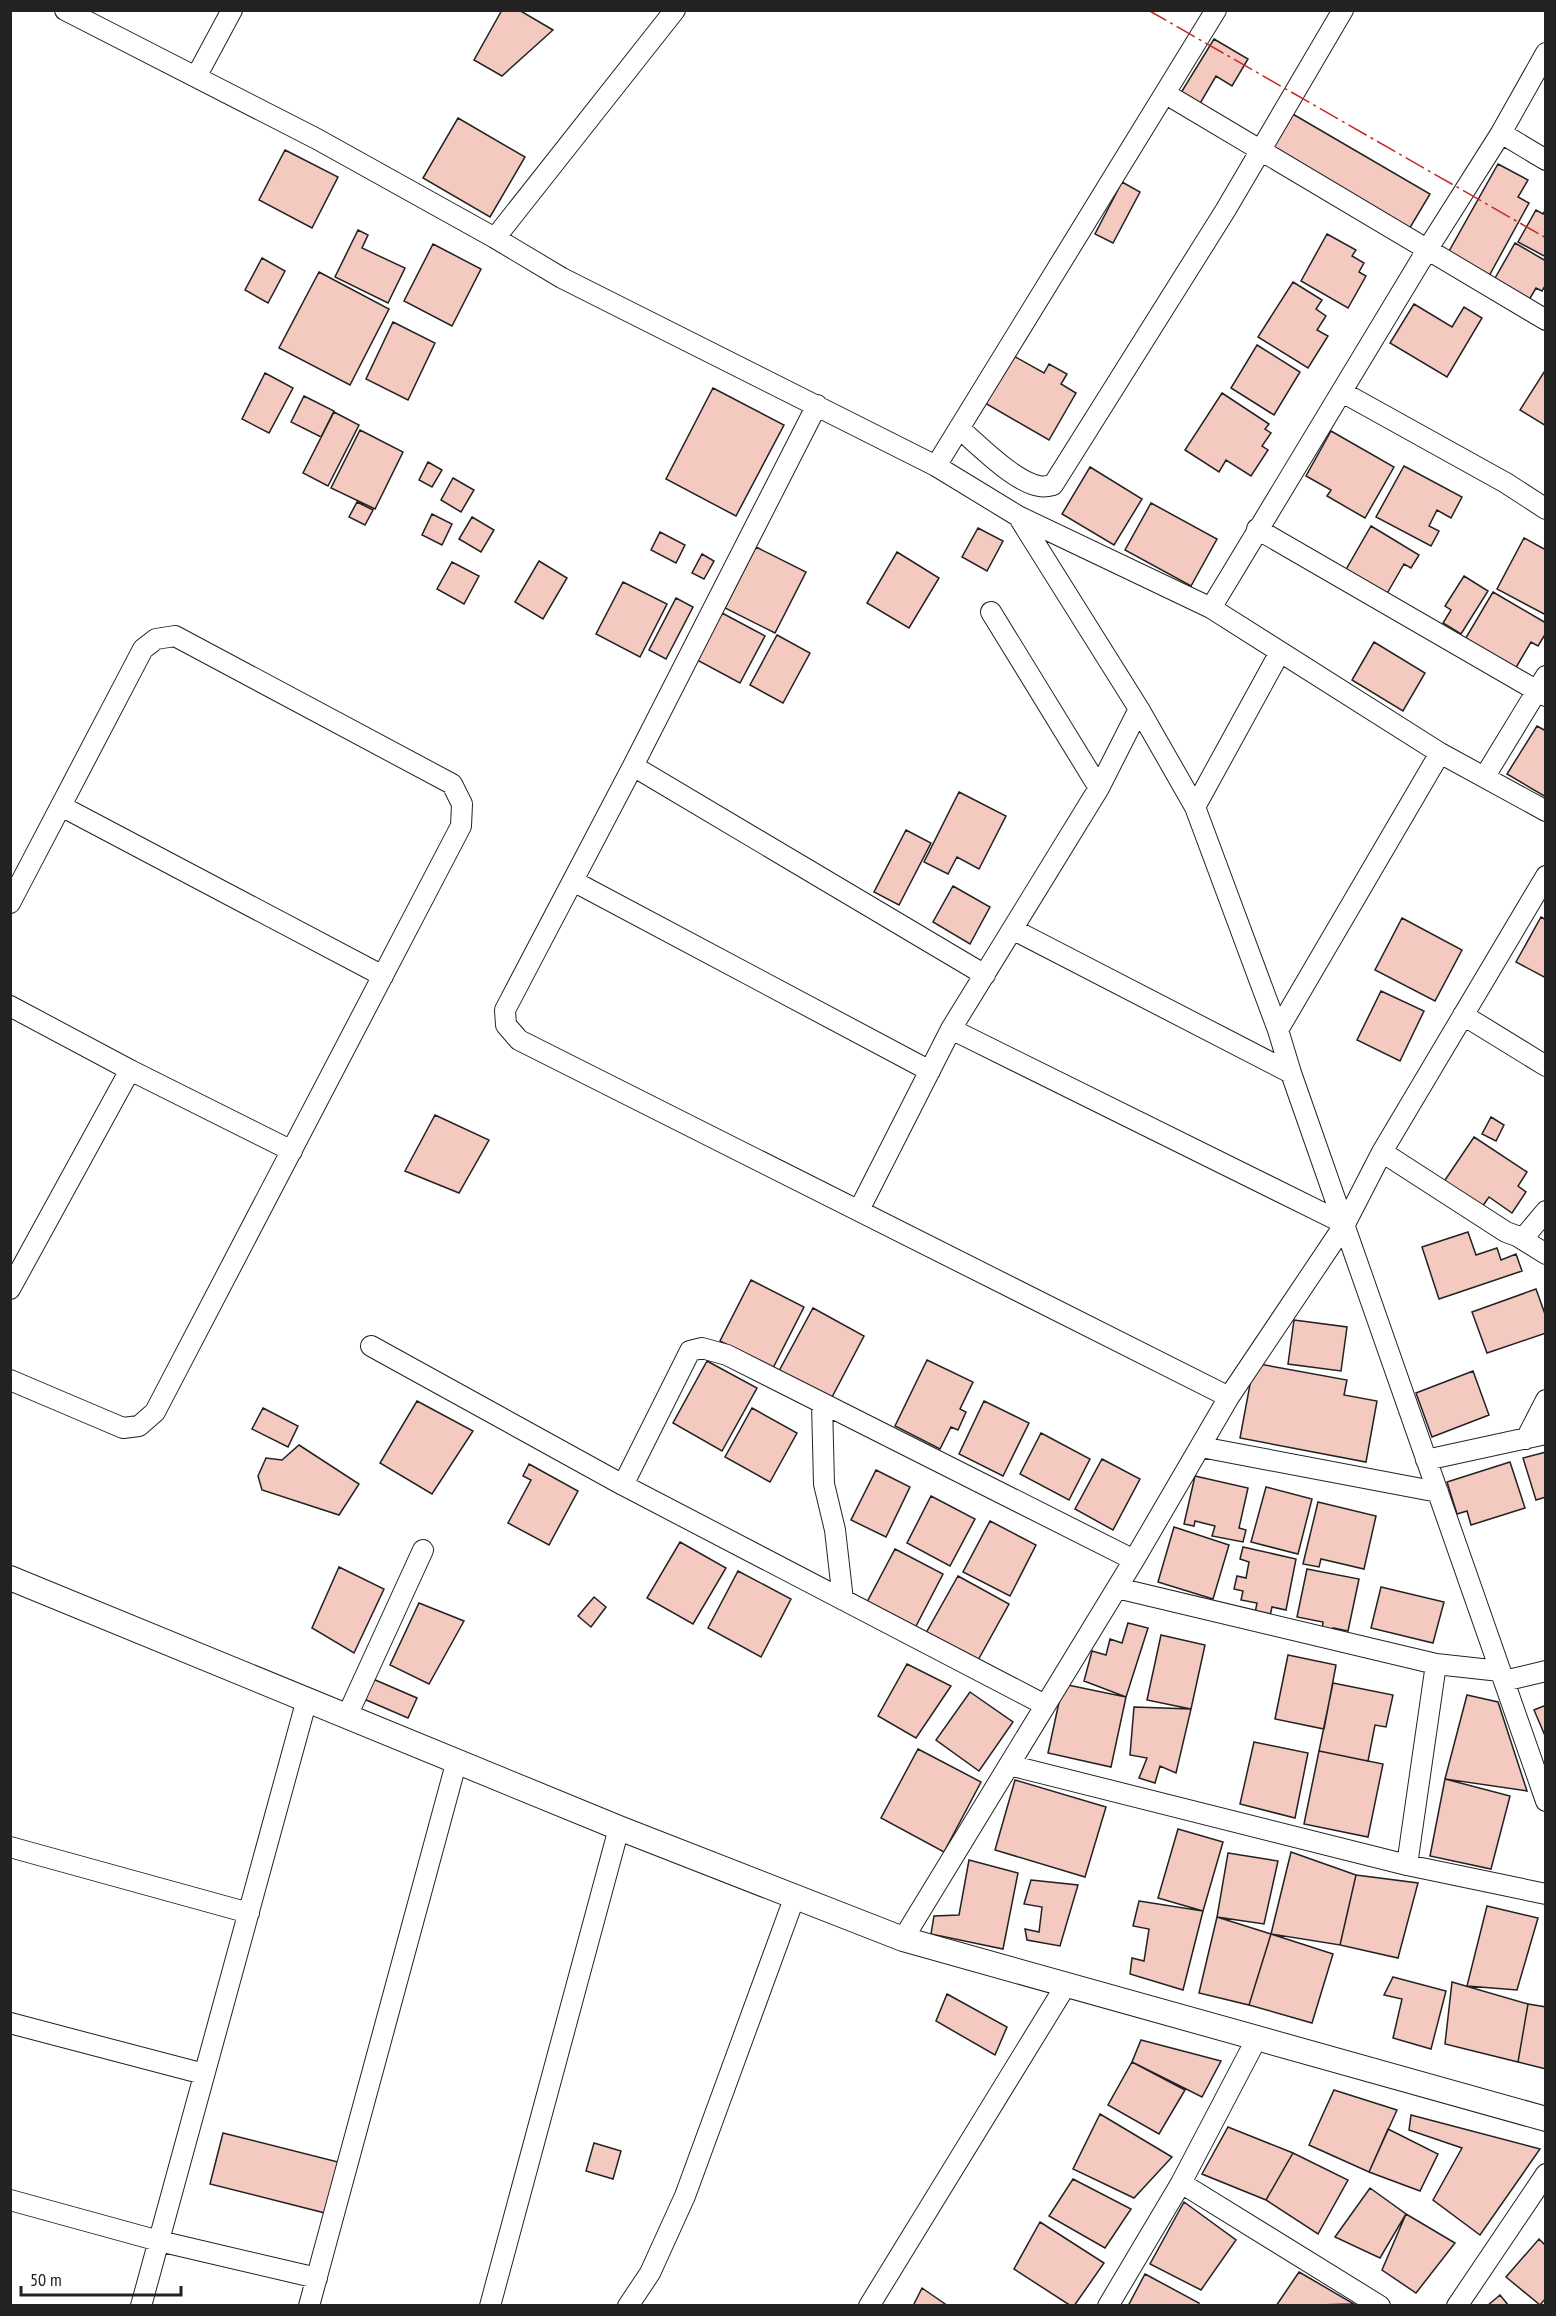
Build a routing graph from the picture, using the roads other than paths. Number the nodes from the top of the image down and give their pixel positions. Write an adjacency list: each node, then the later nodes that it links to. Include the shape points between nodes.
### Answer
1 (65, 10): 7 (street)
2 (232, 10): 7 (street)
3 (675, 10): 12 (street)
4 (1216, 10): 8 (street)
5 (1343, 10): 10 (street)
6 (1545, 53): 9 (street)
7 (196, 77): 12 (street)
8 (1166, 94): 10 (street); 17 (street)
9 (1501, 133): 11 (street); 13 (street)
10 (1260, 150): 13 (street); 17 (street, via 1053,485 1040,487 1027,482 994,460)
11 (1545, 160)
12 (495, 238): 16 (street, via 572,284)
13 (1427, 250): 14 (street); 15 (street)
14 (1545, 320)
15 (1342, 392): 19 (street, via 1506,483); 21 (street)
16 (817, 405): 18 (street); 28 (street)
17 (959, 428): 18 (street)
18 (936, 466): 20 (street)
19 (1545, 509)
20 (1017, 516): 22 (street); 26 (street)
21 (1257, 529): 22 (street); 25 (street)
22 (1211, 608): 24 (street)
23 (991, 612): 30 (street)
24 (1280, 652): 27 (street); 32 (street)
25 (1542, 687): 29 (street)
26 (1139, 709): 30 (street); 32 (street)
27 (1440, 753): 29 (street); 43 (street)
28 (633, 766): 34 (street); 38 (street)
29 (1485, 776): 33 (street)
30 (1099, 788): 37 (street)
31 (61, 806): 36 (street); 39 (street); 39 (street, via 143,649 156,639 175,636 452,784 462,804 461,826)
32 (1195, 807): 43 (street)
33 (1545, 811)
34 (573, 881): 46 (street); 50 (street, via 504,1010 506,1025 519,1040)
35 (1544, 883): 41 (street)
36 (10, 903)
37 (1014, 930): 38 (street); 47 (street)
38 (985, 975): 42 (street)
39 (383, 976): 48 (street)
40 (10, 1006): 45 (street)
41 (1463, 1015): 44 (street); 49 (street)
42 (951, 1029): 46 (street); 52 (street)
43 (1278, 1030): 47 (street)
44 (1545, 1066)
45 (130, 1070): 48 (street); 55 (street)
46 (930, 1071): 50 (street)
47 (1291, 1073): 52 (street)
48 (292, 1151): 57 (street, via 155,1412 139,1426 123,1428)
49 (1382, 1152): 52 (street); 53 (street)
50 (859, 1210): 58 (street)
51 (1545, 1211): 53 (street, via 1525,1236)
52 (1344, 1224): 58 (street); 64 (street)
53 (1517, 1236): 54 (street)
54 (1545, 1254)
55 (10, 1289)
56 (371, 1346): 65 (street)
57 (10, 1380)
58 (1229, 1398): 63 (street)
59 (1545, 1400): 62 (street)
60 (822, 1403): 65 (street, via 727,1355 702,1348 690,1351); 68 (street); 71 (street, via 824,1484 836,1530)
61 (1545, 1434): 62 (street)
62 (1526, 1439): 64 (street)
63 (1201, 1447): 66 (street); 68 (street)
64 (1426, 1460): 66 (street)
65 (623, 1485): 71 (street)
66 (1438, 1492): 74 (street)
67 (423, 1551): 77 (street)
68 (1134, 1560): 70 (street)
69 (10, 1578): 75 (street)
70 (1117, 1588): 72 (street); 76 (street)
71 (843, 1600): 76 (street)
72 (1436, 1664): 74 (street); 83 (street)
73 (1545, 1671): 74 (street)
74 (1502, 1676): 80 (street)
75 (307, 1700): 77 (street); 86 (street)
76 (1045, 1705): 79 (street)
77 (347, 1716): 78 (street)
78 (457, 1760): 81 (street); 97 (street)
79 (1009, 1765): 83 (street); 87 (street)
80 (1545, 1801)
81 (619, 1828): 85 (street); 100 (street)
82 (10, 1847): 86 (street)
83 (1407, 1865): 84 (street)
84 (1545, 1894)
85 (795, 1896): 87 (street); 101 (street, via 685,2196 650,2273)
86 (249, 1913): 91 (street)
87 (903, 1939): 88 (street)
88 (1066, 1985): 90 (street); 102 (street)
89 (10, 2023): 91 (street)
90 (1257, 2038): 92 (street); 94 (street)
91 (204, 2074): 96 (street)
92 (1545, 2119)
93 (1545, 2174): 105 (street)
94 (1181, 2183): 103 (street); 104 (street)
95 (10, 2200): 96 (street)
96 (159, 2241): 97 (street); 98 (street)
97 (317, 2278): 99 (street)
98 (141, 2306)
99 (309, 2306)
100 (490, 2306)
101 (628, 2306)
102 (869, 2306)
103 (1108, 2306)
104 (1380, 2306)
105 (1457, 2306)

